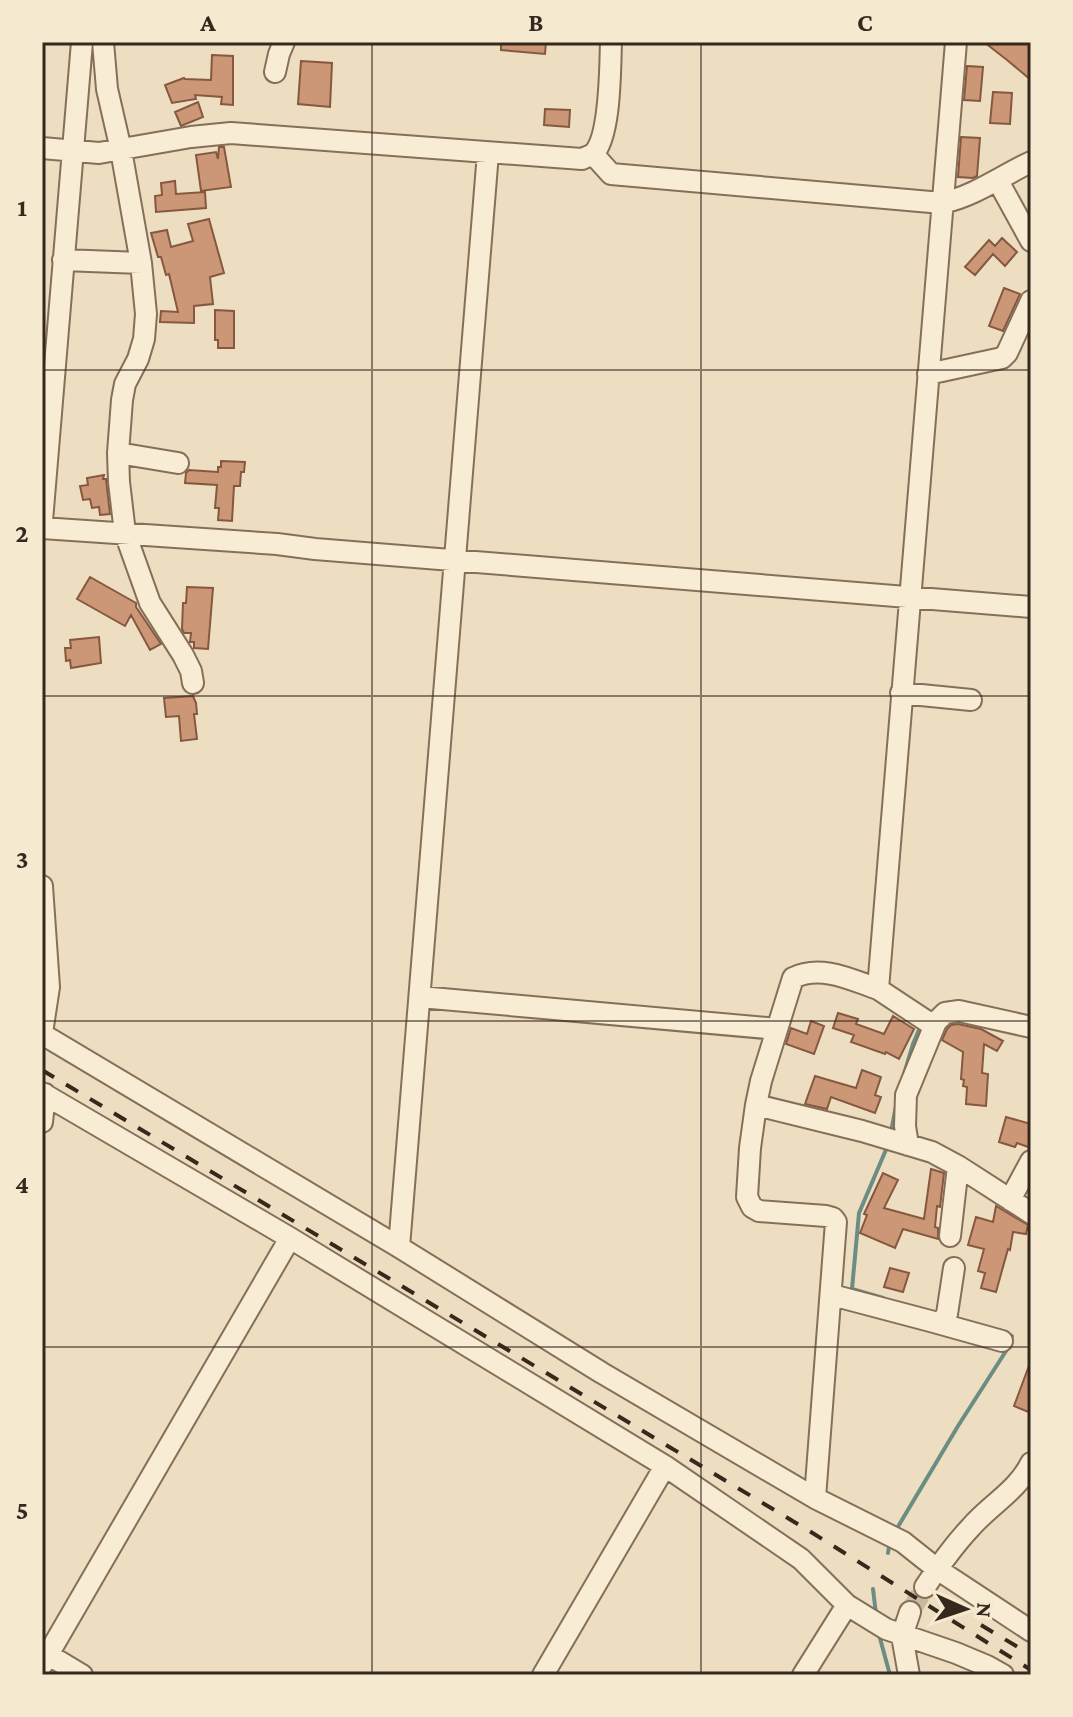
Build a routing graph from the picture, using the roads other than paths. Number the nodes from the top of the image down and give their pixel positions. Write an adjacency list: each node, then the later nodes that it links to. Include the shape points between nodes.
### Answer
1 (82, 42): 9 (street)
2 (103, 42): 8 (street)
3 (284, 42): 6 (street)
4 (611, 42): 11 (street, via 606,120)
5 (956, 42): 14 (street)
6 (275, 72)
7 (42, 148): 9 (street)
8 (121, 150): 9 (street); 10 (street, via 231,133); 17 (street)
9 (73, 151): 16 (street)
10 (488, 153): 11 (street, via 569,159); 25 (street)
11 (593, 154): 14 (street, via 611,174)
12 (1031, 162): 13 (street)
13 (998, 181): 14 (street); 15 (street)
14 (942, 203): 19 (street)
15 (1031, 241)
16 (63, 260): 17 (street); 22 (street)
17 (141, 263): 20 (street, via 144,339 125,384)
18 (1031, 301): 19 (street, via 1002,358)
19 (928, 374): 26 (street)
20 (118, 453): 21 (street); 24 (street)
21 (178, 463)
22 (42, 521)
23 (42, 528): 24 (street)
24 (125, 533): 25 (street); 28 (street, via 150,603 183,655)
25 (454, 561): 26 (street); 33 (street)
26 (909, 597): 27 (street); 29 (street)
27 (1031, 607)
28 (193, 683)
29 (901, 693): 30 (street); 32 (street)
30 (971, 700)
31 (42, 886): 37 (street, via 49,987)
32 (878, 989): 34 (street); 36 (street, via 826,973 798,975)
33 (420, 997): 36 (street); 48 (street)
34 (934, 1026): 35 (street, via 945,1013 959,1011); 41 (street, via 906,1095 905,1126)
35 (1031, 1027)
36 (777, 1029): 39 (street)
37 (42, 1033): 48 (street)
38 (43, 1093): 40 (street); 47 (street)
39 (756, 1105): 41 (street); 50 (street, via 747,1197 759,1211 833,1218 837,1229)
40 (42, 1122)
41 (895, 1142): 43 (street)
42 (1031, 1161): 44 (street)
43 (958, 1166): 44 (street); 46 (street)
44 (1010, 1200): 45 (street)
45 (1031, 1213)
46 (950, 1236)
47 (290, 1238): 54 (street); 62 (street)
48 (399, 1247): 55 (street)
49 (954, 1268): 51 (street, via 947,1314)
50 (832, 1295): 51 (street); 55 (street)
51 (934, 1322): 52 (street)
52 (1002, 1341)
53 (1031, 1463): 56 (street)
54 (665, 1466): 58 (street, via 801,1559); 64 (street)
55 (815, 1498): 56 (street, via 903,1542)
56 (937, 1569): 57 (street); 61 (street)
57 (925, 1587)
58 (847, 1605): 60 (street); 65 (street)
59 (910, 1612): 60 (street)
60 (886, 1628): 66 (street); 67 (street)
61 (1031, 1631)
62 (44, 1657): 63 (street)
63 (82, 1675)
64 (543, 1675)
65 (803, 1675)
66 (909, 1675)
67 (1003, 1675)

